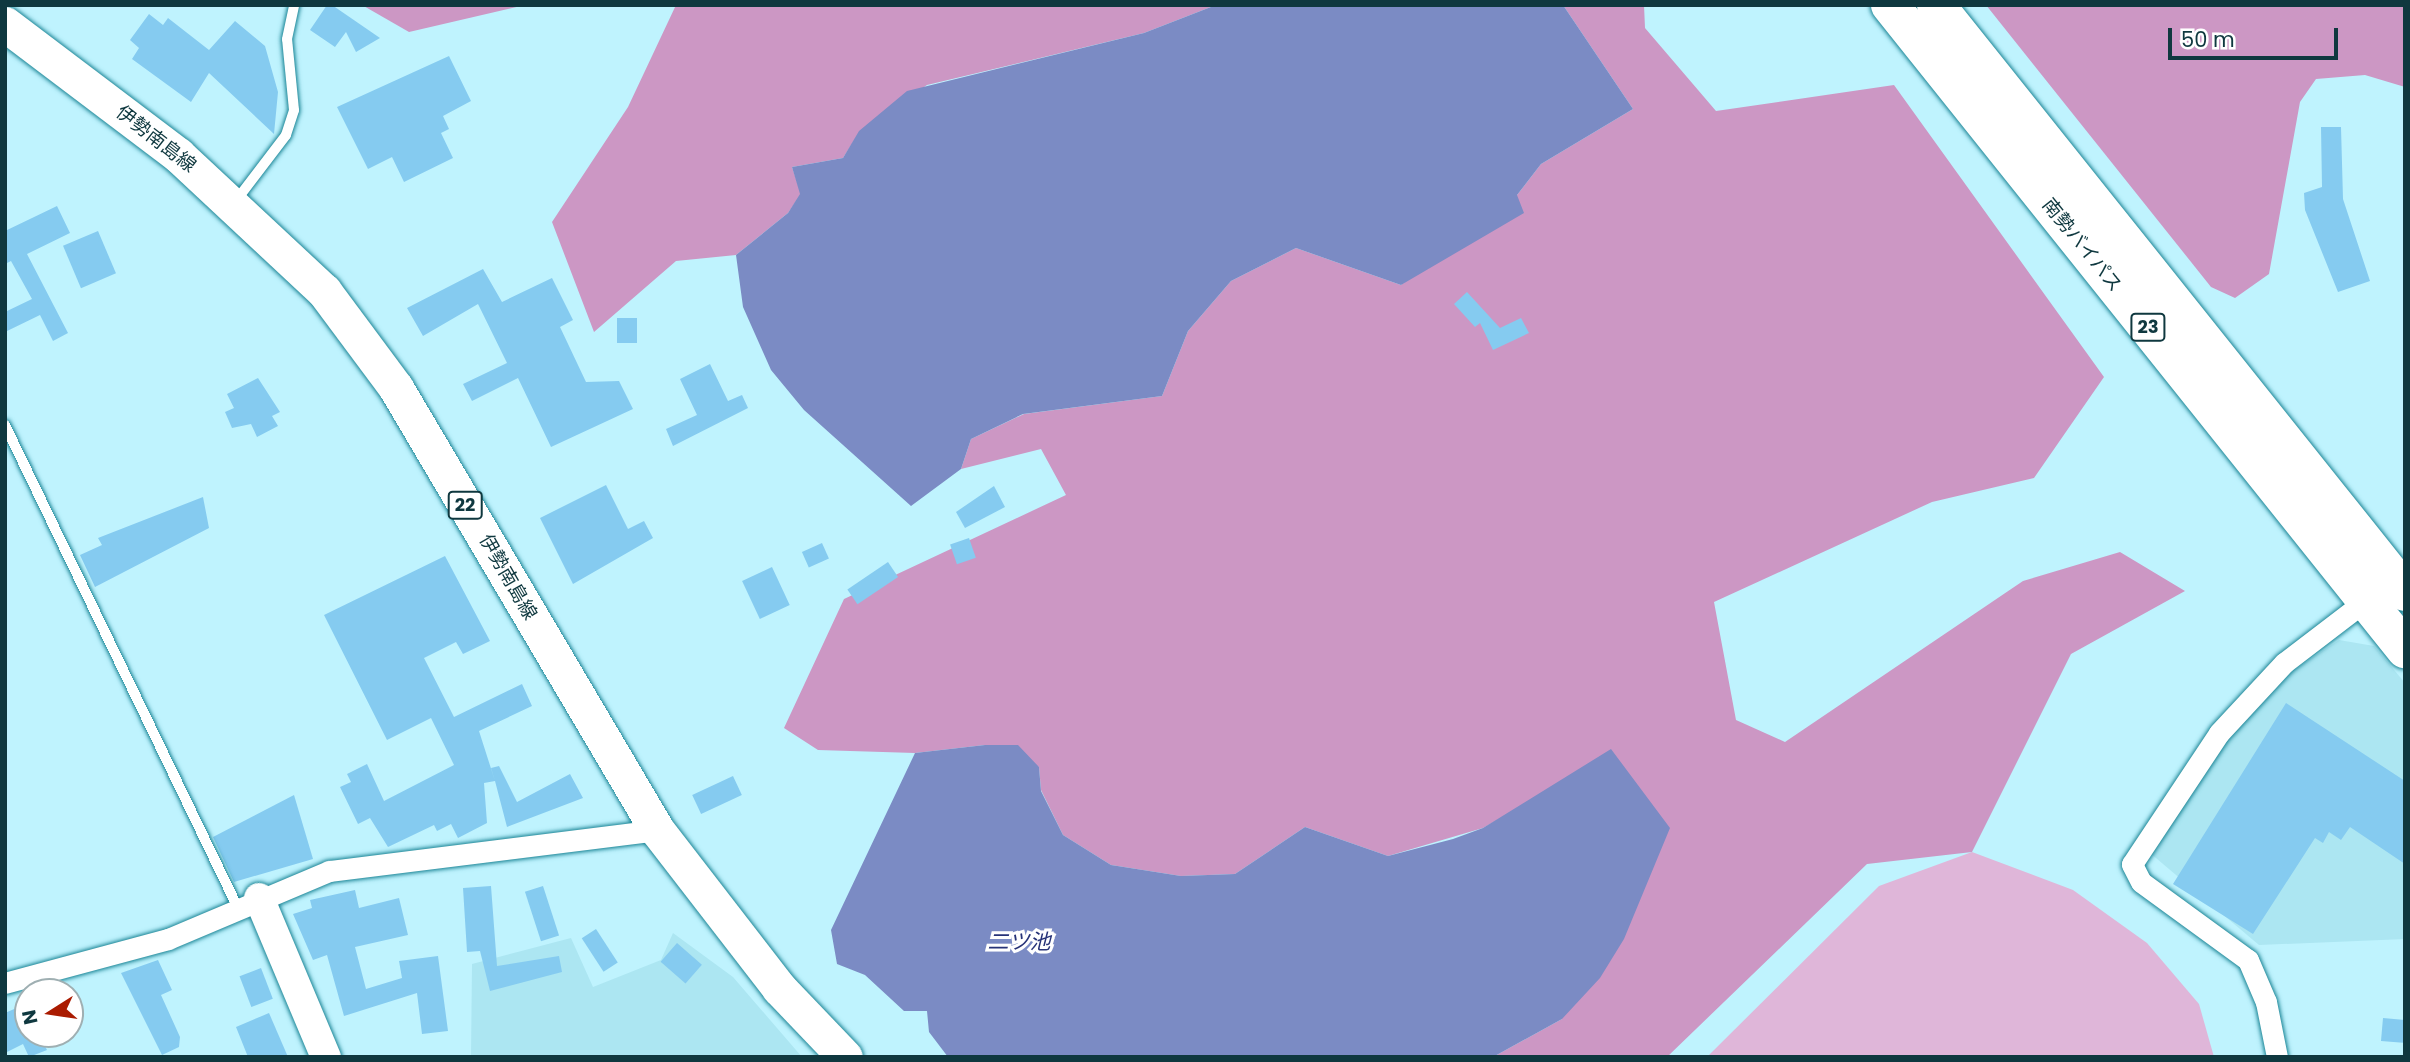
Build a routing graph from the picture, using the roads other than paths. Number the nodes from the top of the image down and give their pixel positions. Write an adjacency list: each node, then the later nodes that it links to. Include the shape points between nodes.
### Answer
1 (294, 5): 5 (lane, via 287,39 294,110 286,135)
2 (1890, 5): 7 (highway, 南勢バイパス / 23)
3 (1936, 5): 7 (highway, 南勢バイパス / 23)
4 (5, 24): 5 (main road, 伊勢南島線 / 22)
5 (234, 202): 9 (main road, 伊勢南島線 / 22, via 324,291 396,388)
6 (5, 425): 10 (lane)
7 (2388, 590): 8 (highway, 南勢バイパス / 23); 14 (street, via 2284,663 2219,733 2132,864 2141,882 2248,960 2266,1002)
8 (2405, 649)
9 (657, 830): 10 (street, via 329,871); 13 (main road, 伊勢南島線 / 22, via 779,988)
10 (248, 903): 11 (street, via 168,939); 12 (street)
11 (5, 984)
12 (326, 1057)
13 (845, 1057)
14 (2277, 1057)

